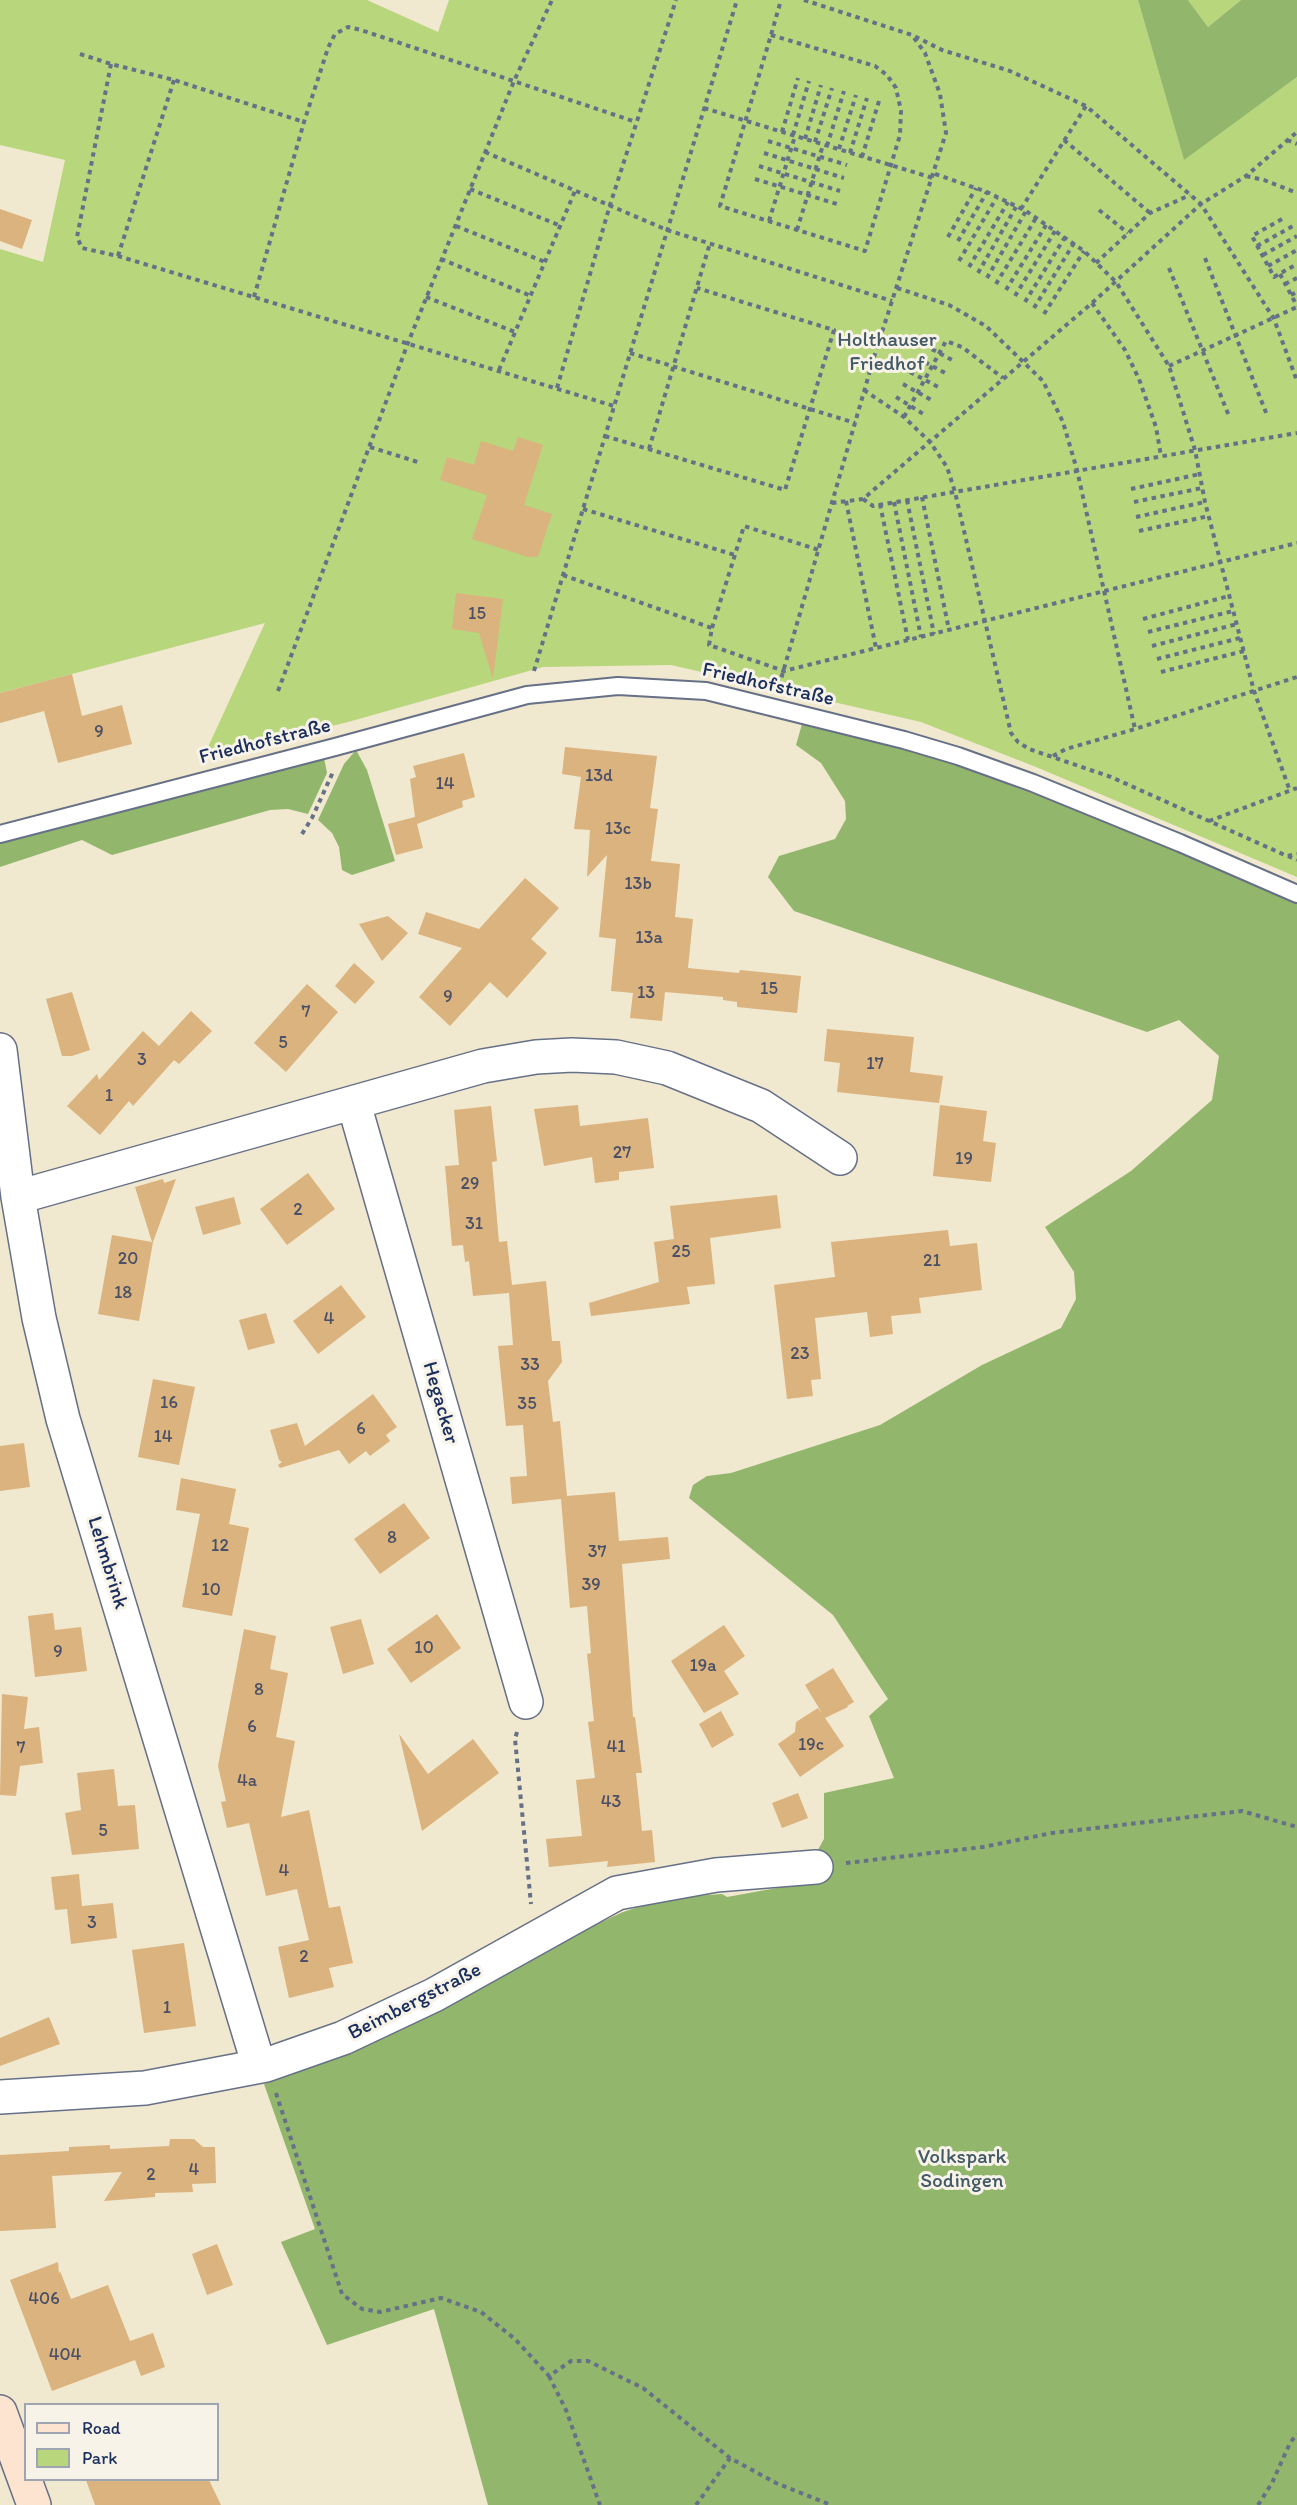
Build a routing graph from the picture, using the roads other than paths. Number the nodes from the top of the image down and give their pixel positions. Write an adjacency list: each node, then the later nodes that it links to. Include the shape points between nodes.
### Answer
1 (0, 834): 2 (lane, Friedhofstraße, via 527,695 618,686 706,691 904,740 1033,783)
2 (1297, 894)
3 (0, 1050): 6 (street, Lehmbrink)
4 (354, 1104): 5 (street, via 493,1064 545,1056 616,1057 667,1068 761,1106); 6 (street); 7 (street, Hegacker)
5 (840, 1158)
6 (18, 1197): 9 (street, Lehmbrink, via 39,1318 63,1419)
7 (526, 1702)
8 (816, 1867): 9 (street, Beimbergstraße, via 716,1875 616,1893 434,1995 343,2038)
9 (259, 2066): 10 (street, Beimbergstraße, via 145,2088)
10 (0, 2097)
11 (0, 2412): 12 (main road)
12 (24, 2478)
13 (25, 2481): 14 (main road)
14 (34, 2505)

